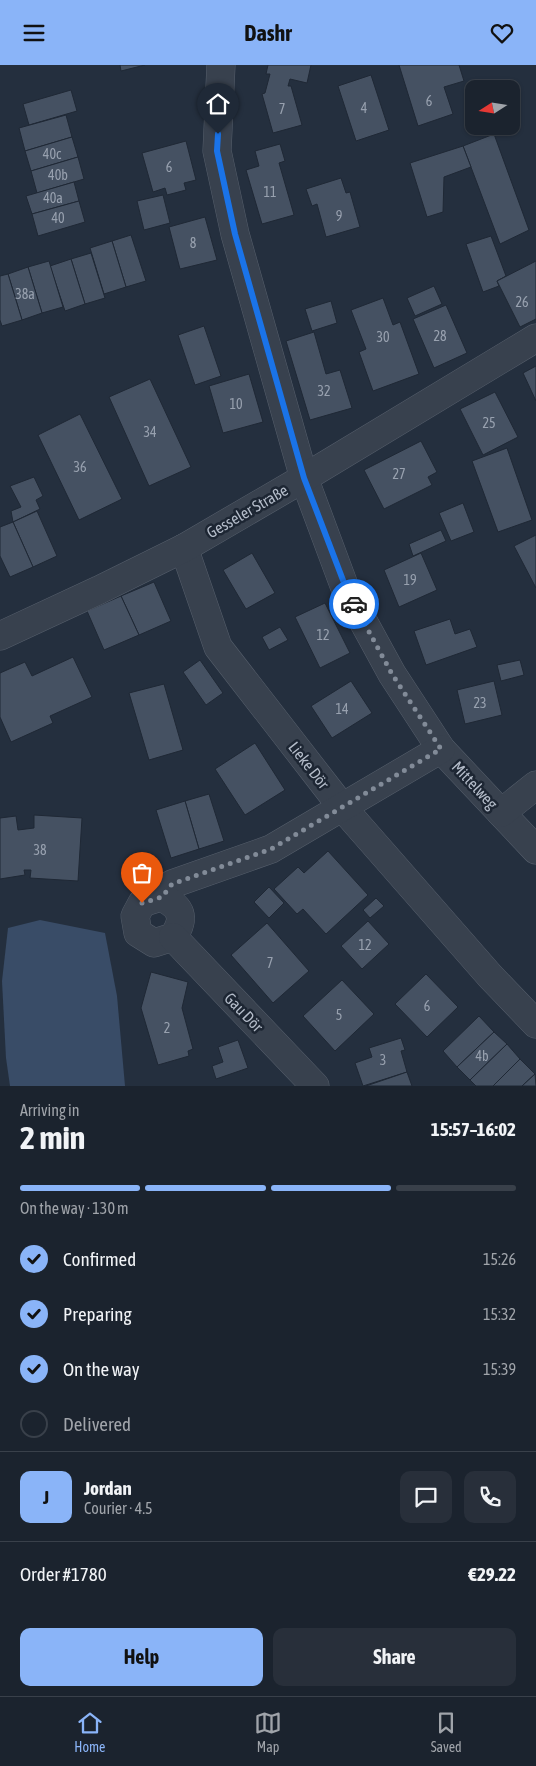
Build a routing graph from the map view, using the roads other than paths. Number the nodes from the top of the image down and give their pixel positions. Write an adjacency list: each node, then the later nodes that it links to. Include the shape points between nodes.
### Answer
1 (221, 65): 3 (street, Mittelweg, via 217,151 235,234)
2 (536, 338): 3 (street, Gesseler Straße)
3 (304, 478): 4 (street, Gesseler Straße); 6 (street, Mittelweg, via 346,588 392,674)
4 (184, 548): 5 (street, Gesseler Straße); 8 (street, Lieke Dör, via 218,647)
5 (0, 636)
6 (441, 749): 8 (street); 9 (street, Mittelweg)
7 (536, 785): 9 (street)
8 (342, 807): 11 (street, via 271,849 172,884); 13 (street, Lieke Dör)
9 (501, 813): 10 (street, Mittelweg)
10 (536, 850)
11 (162, 897): 12 (street, via 174,903 180,912 180,927); 12 (street, via 142,903 135,916 138,933 154,943)
12 (173, 937): 14 (street, Gau Dör)
13 (536, 1024)
14 (316, 1086)

